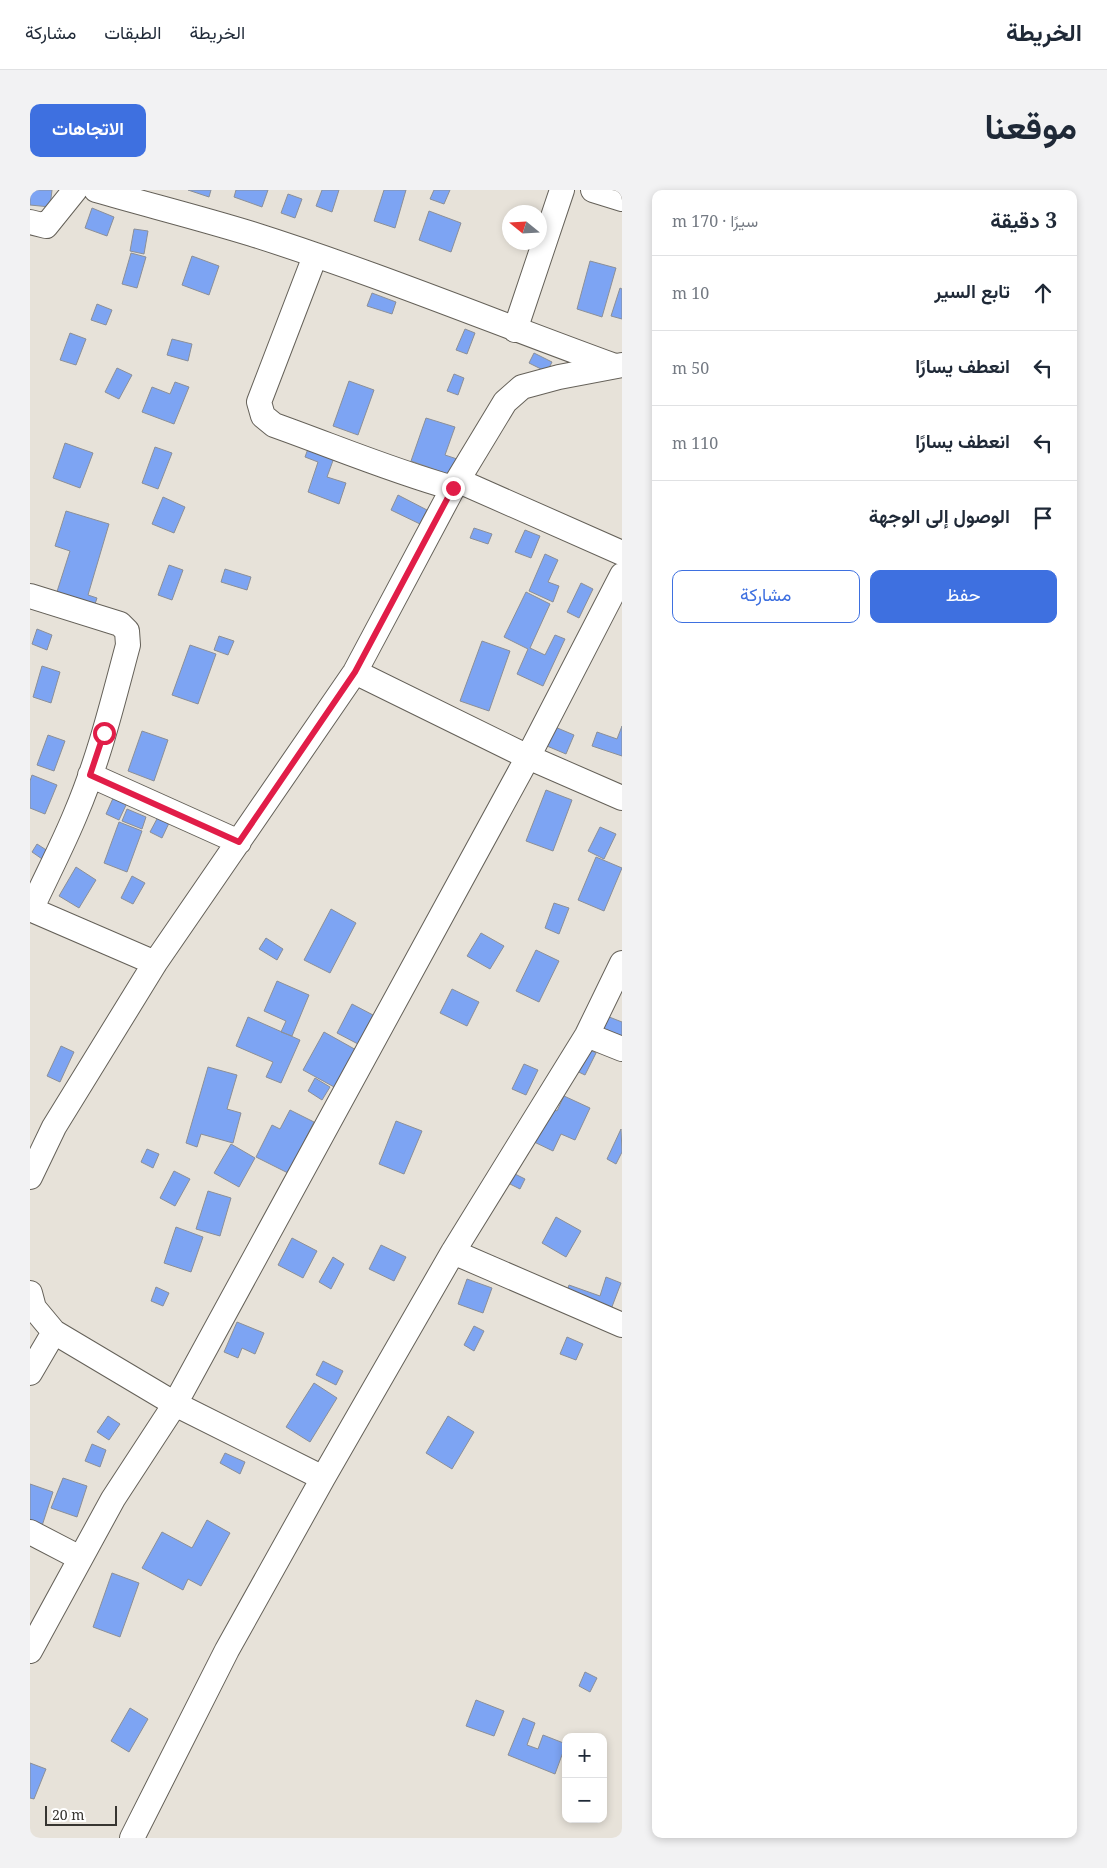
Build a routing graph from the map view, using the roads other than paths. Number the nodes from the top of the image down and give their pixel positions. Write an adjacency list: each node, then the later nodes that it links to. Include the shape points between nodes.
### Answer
1 (75, 190): 6 (street, via 46,226)
2 (96, 190): 7 (street, via 252,234)
3 (562, 190): 8 (street)
4 (593, 190): 5 (street)
5 (622, 199)
6 (30, 222)
7 (315, 256): 8 (street, via 393,282); 10 (street, via 259,402 263,416 274,425 412,476)
8 (515, 330): 9 (street)
9 (619, 366): 10 (street, via 522,387 505,402)
10 (456, 484): 11 (street); 14 (street)
11 (622, 553)
12 (622, 575): 15 (street)
13 (30, 596): 16 (street, via 120,624 127,631 128,645)
14 (355, 672): 15 (street); 18 (street)
15 (528, 757): 17 (street); 30 (street)
16 (90, 775): 18 (street); 19 (street)
17 (622, 798)
18 (239, 842): 20 (street)
19 (31, 909): 20 (street)
20 (155, 963): 24 (street, via 54,1127)
21 (622, 963): 22 (street)
22 (587, 1034): 23 (street); 25 (street)
23 (622, 1049)
24 (30, 1177)
25 (453, 1252): 27 (street); 31 (street)
26 (30, 1293): 28 (street, via 34,1308)
27 (622, 1325)
28 (54, 1332): 29 (street); 30 (street)
29 (30, 1373)
30 (175, 1404): 31 (street); 33 (street, via 113,1499)
31 (323, 1478): 35 (street, via 227,1650)
32 (30, 1532): 33 (street)
33 (80, 1558): 34 (street)
34 (30, 1651)
35 (132, 1838)

